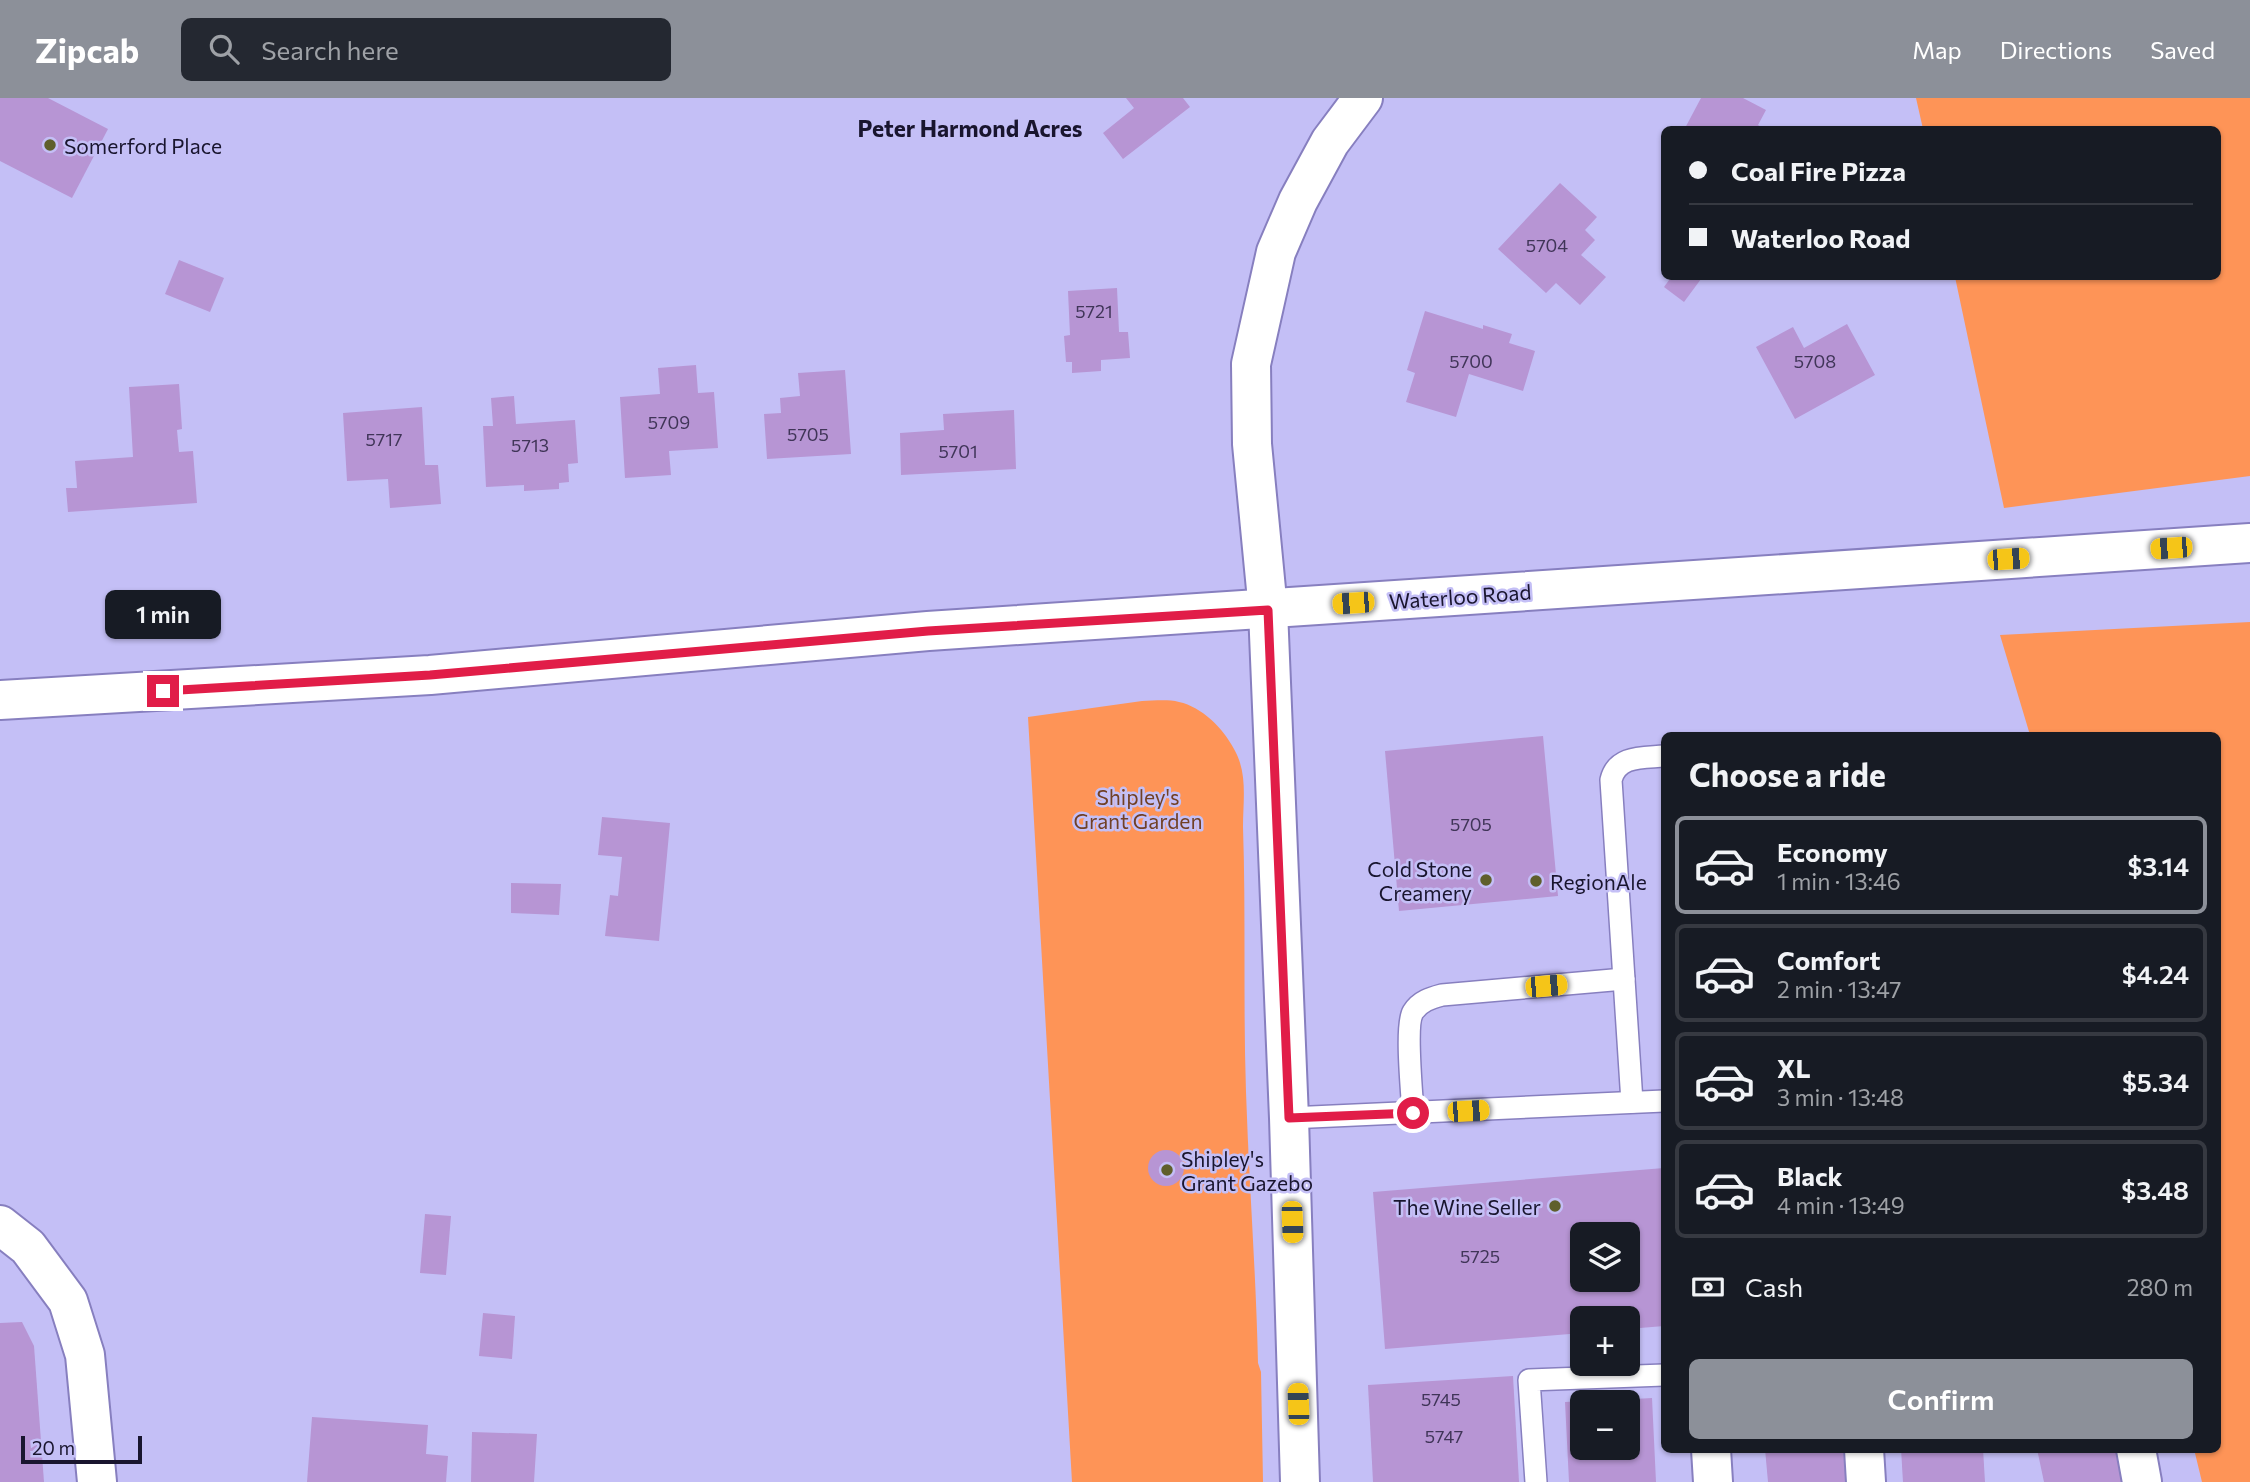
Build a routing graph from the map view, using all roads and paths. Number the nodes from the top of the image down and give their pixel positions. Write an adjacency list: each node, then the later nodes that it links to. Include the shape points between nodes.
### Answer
1 (1363, 98): 3 (main road, via 1330,142 1276,252 1251,365 1252,444)
2 (2250, 543): 3 (main road, Waterloo Road)
3 (1268, 610): 4 (main road, Waterloo Road, via 928,631 430,675); 10 (main road)
4 (0, 701)
5 (1661, 756): 6 (lane, via 1625,761 1615,768 1611,780)
6 (1624, 979): 8 (lane); 9 (lane, via 1426,1000 1413,1012 1410,1026)
7 (1661, 1101): 8 (lane)
8 (1632, 1102): 9 (lane)
9 (1413, 1113): 10 (lane)
10 (1289, 1118): 17 (main road)
11 (0, 1225): 16 (main road, via 28,1247 68,1301 85,1355)
12 (1661, 1375): 18 (lane, via 1529,1380)
13 (1711, 1453): 19 (main road)
14 (1864, 1453): 20 (main road)
15 (2137, 1453): 21 (main road)
16 (97, 1482)
17 (1300, 1482)
18 (1536, 1482)
19 (1713, 1482)
20 (1866, 1482)
21 (2142, 1482)

